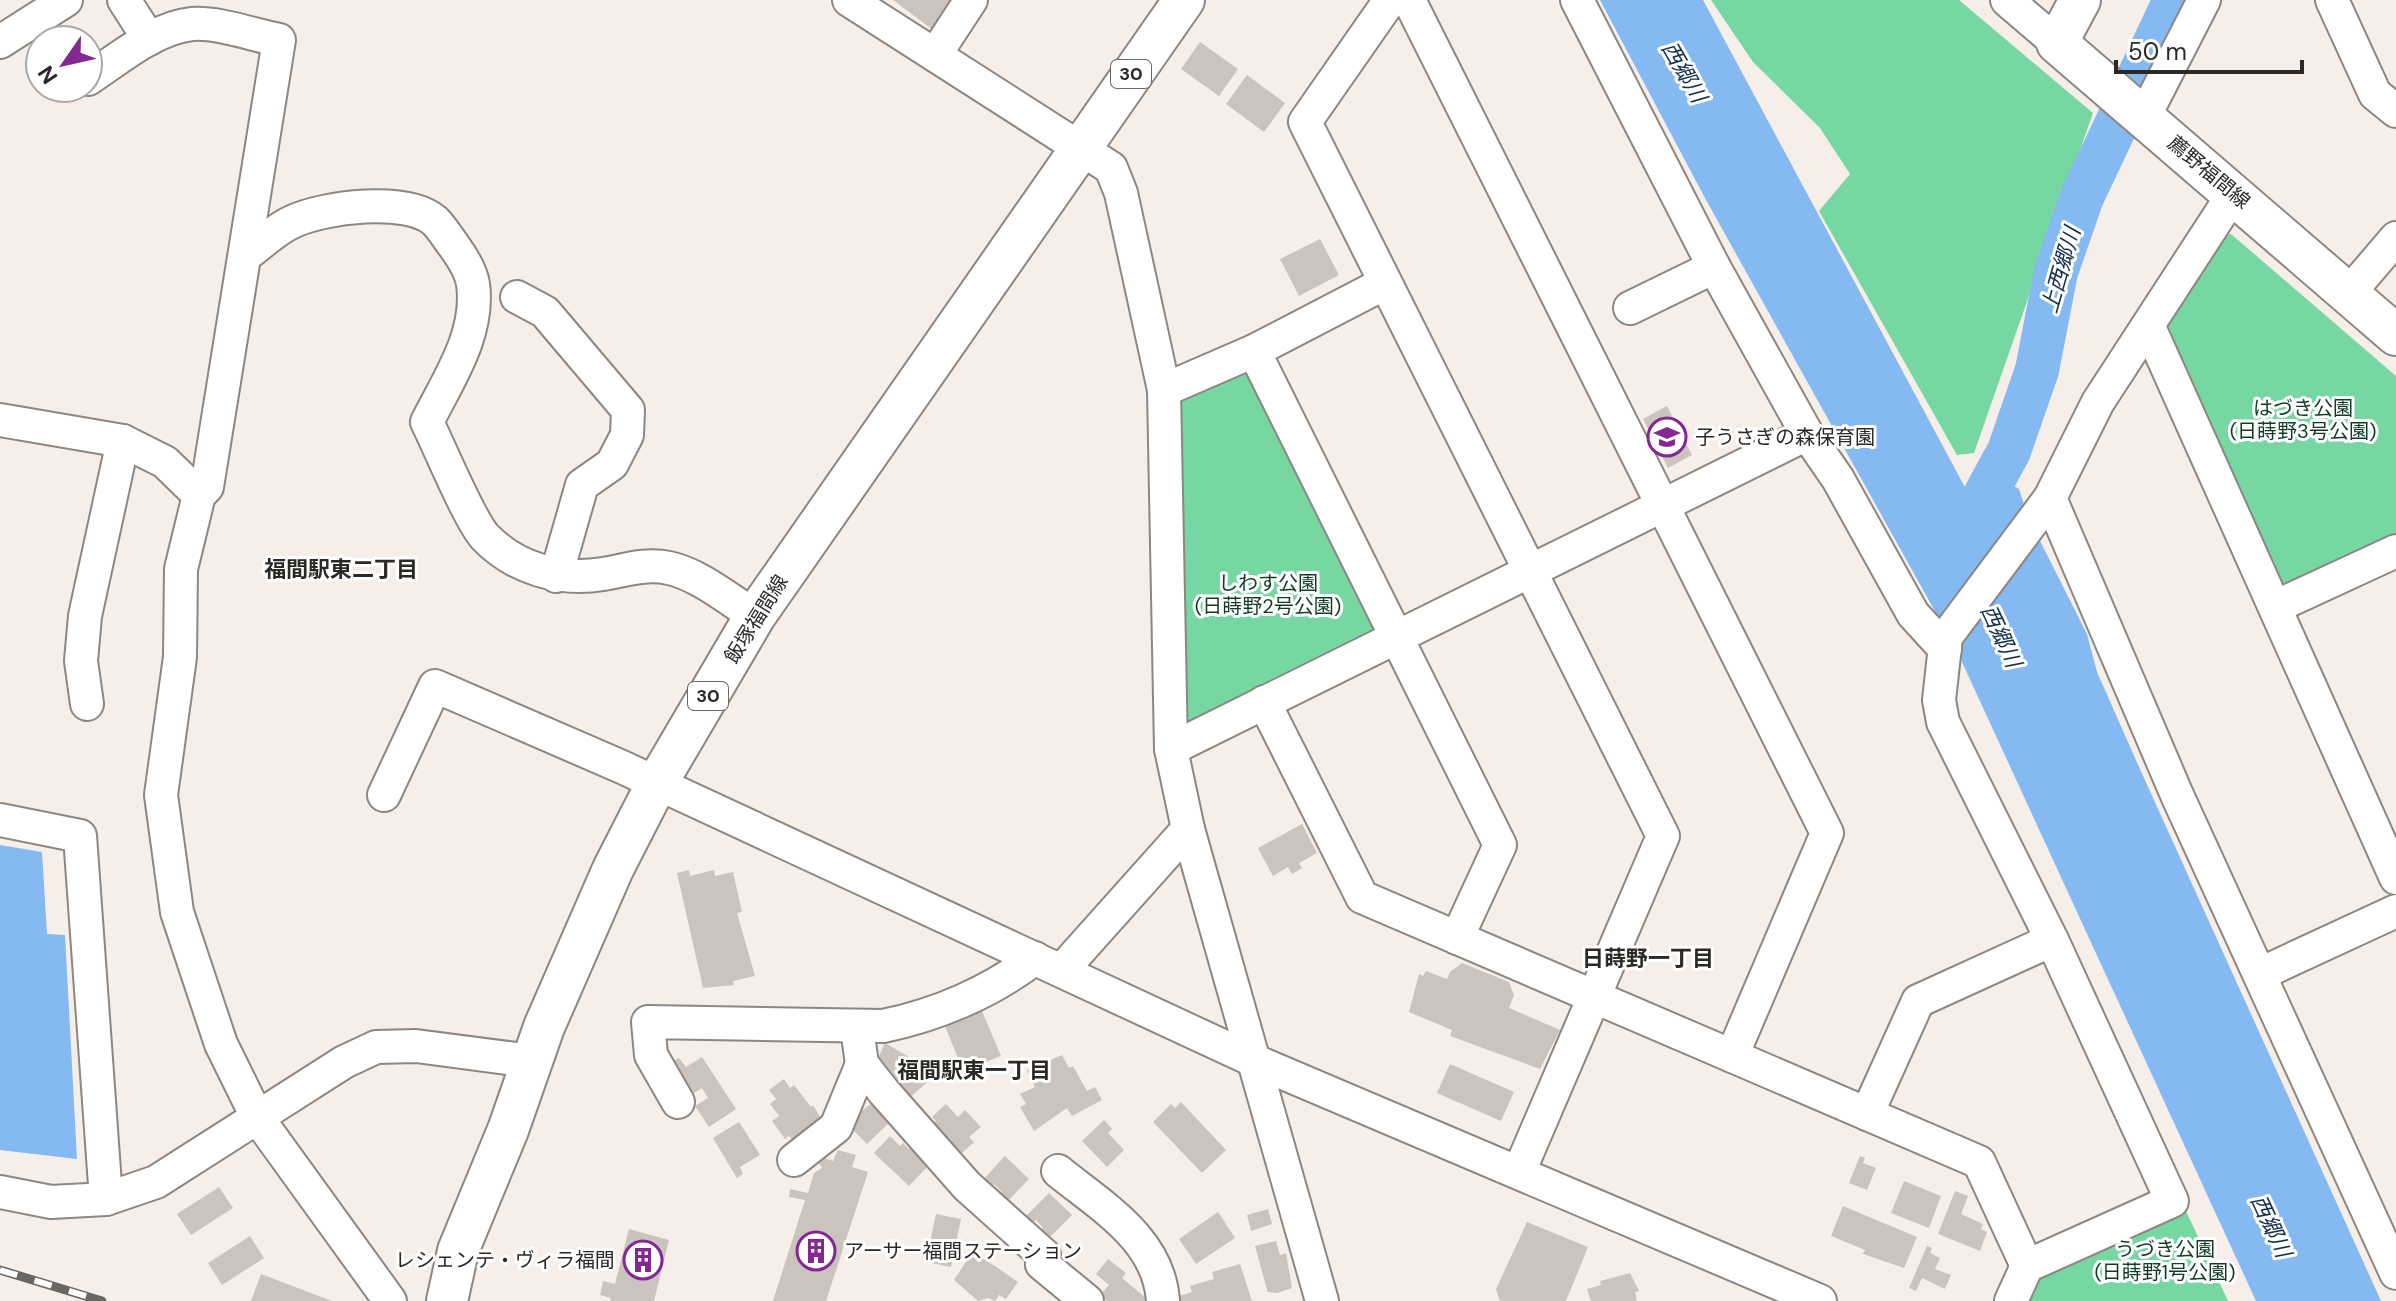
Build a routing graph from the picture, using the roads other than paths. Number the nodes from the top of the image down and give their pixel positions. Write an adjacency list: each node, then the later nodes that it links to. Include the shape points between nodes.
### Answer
1 (66, 0): 14 (street)
2 (124, 0): 13 (street)
3 (849, 0): 16 (street)
4 (971, 0): 16 (street)
5 (1390, 0): 25 (street, via 1305,122)
6 (1409, 0): 37 (street)
7 (1577, 0): 24 (street)
8 (2007, 0): 15 (street)
9 (2080, 0): 15 (main road)
10 (2204, 0): 19 (street)
11 (2332, 0): 18 (street, via 2375,94)
12 (1174, 5): 20 (main road, 飯塚福間線 / 30)
13 (149, 39): 17 (street); 23 (street, via 195,24 279,40 246,227)
14 (0, 42)
15 (2057, 43): 19 (main road, 薦野福間線)
16 (935, 55): 20 (street)
17 (104, 68)
18 (2396, 111)
19 (2138, 112): 21 (main road, 薦野福間線)
20 (1079, 148): 32 (street, via 1111,168 1121,193); 43 (main road, 飯塚福間線 / 30)
21 (2234, 193): 26 (main road, 薦野福間線); 29 (street)
22 (2396, 238): 26 (street)
23 (247, 254): 36 (street, via 207,487); 41 (street, via 290,222 323,212 369,206 434,219 462,257 473,283 472,314 462,357 427,422 484,535 511,558)
24 (1714, 267): 28 (street); 34 (street)
25 (1385, 283): 31 (street); 40 (street)
26 (2349, 293): 30 (main road, 薦野福間線)
27 (517, 297): 41 (street, via 545,312 628,410 627,435 612,464 582,485)
28 (1630, 308)
29 (2149, 327): 38 (street, via 2098,402); 42 (street)
30 (2396, 335)
31 (1254, 351): 32 (street); 44 (street)
32 (1164, 390): 48 (street)
33 (0, 420): 35 (street)
34 (1807, 434): 37 (street); 45 (street, via 1913,614)
35 (123, 441): 36 (street, via 165,462); 47 (street, via 85,616 81,661)
36 (199, 495): 67 (street, via 181,569 180,657 161,795 177,912 221,1044)
37 (1662, 505): 40 (street); 61 (street, via 1827,833)
38 (2042, 508): 45 (street); 58 (street)
39 (2396, 551): 42 (street)
40 (1529, 571): 44 (street); 59 (street, via 1663,836)
41 (556, 576): 43 (street, via 642,565 670,568)
42 (2275, 607): 53 (street)
43 (755, 616): 49 (main road, 飯塚福間線 / 30)
44 (1397, 636): 46 (street); 55 (street, via 1500,845)
45 (1946, 643): 56 (street, via 1939,700 1943,722)
46 (1264, 702): 48 (street); 55 (street, via 1362,897)
47 (87, 704)
48 (1171, 749): 52 (street)
49 (657, 783): 50 (street, via 435,686); 57 (street); 62 (main road, 飯塚福間線 / 30, via 613,869)
50 (384, 795)
51 (0, 820): 72 (street, via 80,836)
52 (1188, 829): 57 (street); 63 (street)
53 (2396, 878)
54 (2396, 911): 58 (street)
55 (1457, 938): 59 (street)
56 (2052, 940): 66 (street, via 1918,1001); 73 (street, via 2172,1201)
57 (1048, 964): 60 (street, via 912,1020); 63 (street)
58 (2260, 974): 74 (street)
59 (1594, 997): 61 (street); 70 (street)
60 (857, 1028): 64 (street); 65 (street, via 648,1022 651,1055)
61 (1732, 1056): 66 (street)
62 (531, 1061): 67 (street, via 416,1046 376,1047); 76 (main road, 飯塚福間線 / 30, via 458,1251)
63 (1255, 1061): 70 (street); 79 (street)
64 (862, 1064): 68 (street, via 836,1127); 77 (street, via 967,1186 1044,1255 1042,1264)
65 (678, 1102)
66 (1867, 1114): 73 (street, via 1979,1162)
67 (257, 1117): 72 (street, via 156,1182); 75 (street)
68 (794, 1160)
69 (1058, 1171): 78 (street, via 1130,1230 1153,1257)
70 (1519, 1172): 80 (street)
71 (0, 1192): 72 (street, via 51,1202)
72 (106, 1199)
73 (2027, 1266): 81 (street)
74 (2396, 1273)
75 (390, 1301)
76 (447, 1301)
77 (1087, 1301)
78 (1163, 1301)
79 (1322, 1301)
80 (1820, 1301)
81 (2011, 1301)

